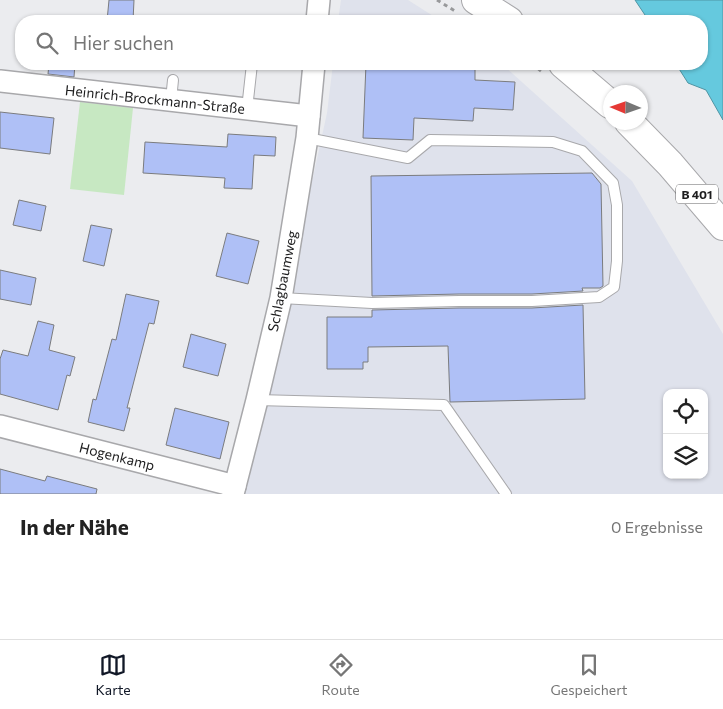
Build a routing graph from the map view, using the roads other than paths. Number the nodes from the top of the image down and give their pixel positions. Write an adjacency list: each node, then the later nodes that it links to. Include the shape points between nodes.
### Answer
1 (319, 0): 3 (street)
2 (476, 0): 4 (main road)
3 (318, 15)
4 (500, 15)
5 (251, 70): 10 (lane)
6 (313, 70): 11 (street, Schlagbaumweg)
7 (570, 70): 9 (main road)
8 (0, 81): 10 (street, Heinrich-Brockmann-Straße, via 172,90)
9 (603, 98)
10 (246, 109): 11 (street, Heinrich-Brockmann-Straße)
11 (309, 116): 13 (street, Schlagbaumweg)
12 (637, 130): 14 (main road, B 401)
13 (307, 138): 15 (street, Schlagbaumweg); 15 (lane, via 408,158 430,140 553,142 582,151 613,183 617,205 614,287 599,297 532,302 372,303)
14 (723, 226)
15 (281, 298): 16 (street, Schlagbaumweg)
16 (257, 400): 18 (street, Schlagbaumweg); 19 (lane, via 444,405)
17 (0, 426): 18 (street, Hogenkamp)
18 (234, 490)
19 (506, 494)

